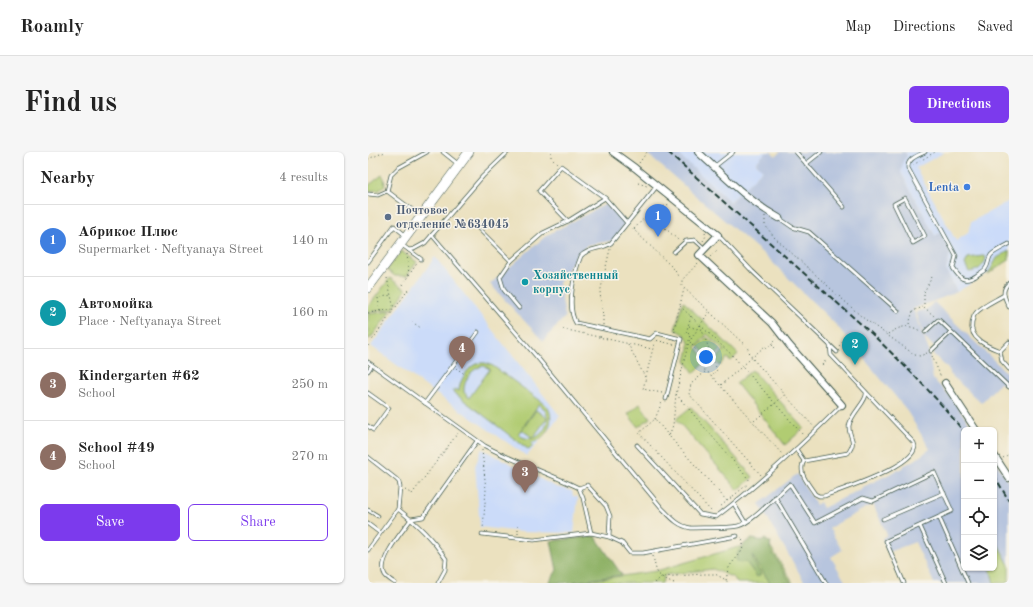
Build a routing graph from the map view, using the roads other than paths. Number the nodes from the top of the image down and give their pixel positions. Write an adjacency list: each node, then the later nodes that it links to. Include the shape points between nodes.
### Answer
1 (427, 152): 17 (lane, via 398,168 391,175)
2 (443, 152): 14 (lane)
3 (469, 152): 14 (street)
4 (508, 152): 27 (lane, via 483,176)
5 (613, 152): 16 (street)
6 (698, 152): 15 (street)
7 (733, 152): 15 (lane)
8 (796, 152): 13 (lane)
9 (821, 152): 13 (lane)
10 (916, 152): 12 (lane)
11 (924, 152): 12 (lane)
12 (918, 156): 31 (lane, via 909,162 908,168 956,256 953,268 958,276 969,279 984,271 992,254)
13 (806, 164): 21 (lane)
14 (459, 166): 22 (street)
15 (714, 167): 23 (street, via 743,194)
16 (657, 186): 26 (lane); 28 (street)
17 (387, 192): 18 (lane, via 378,195); 22 (lane)
18 (368, 194)
19 (605, 198): 24 (lane); 24 (lane, via 561,166 539,191); 26 (lane)
20 (894, 204): 20 (lane, via 913,243 925,236 905,198)
21 (844, 208)
22 (421, 216): 29 (street)
23 (779, 218): 44 (lane, via 792,227 809,232)
24 (568, 221): 36 (lane, via 543,234)
25 (473, 223): 36 (lane)
26 (627, 223): 61 (lane, via 607,246 588,250 581,256 571,295 573,318 576,323 650,339 657,333 681,339)
27 (432, 235): 33 (lane, via 421,246); 83 (lane, via 676,523 691,528 739,526)
28 (718, 235): 32 (street); 49 (lane)
29 (407, 236): 30 (street); 37 (lane, via 394,226)
30 (401, 244): 33 (lane); 38 (street)
31 (1009, 244)
32 (703, 247): 34 (lane, via 695,240 686,241); 63 (street, via 699,255 704,262 772,323)
33 (408, 251): 35 (lane)
34 (674, 252)
35 (421, 259)
36 (511, 261): 43 (lane, via 500,277 504,290)
37 (368, 262)
38 (370, 282)
39 (1008, 284): 40 (lane); 41 (lane, via 1004,288)
40 (1009, 289)
41 (1004, 295): 42 (lane); 51 (lane, via 979,310 973,318 972,327 975,337)
42 (1009, 307)
43 (520, 308)
44 (898, 311)
45 (478, 332): 62 (lane)
46 (925, 332): 47 (lane, via 938,320)
47 (952, 332): 50 (lane); 58 (lane)
48 (1009, 342): 51 (lane)
49 (830, 345): 52 (lane); 60 (lane, via 831,355)
50 (931, 351)
51 (1000, 351): 55 (lane, via 1002,361)
52 (837, 352)
53 (368, 362): 54 (lane)
54 (372, 365): 56 (lane); 62 (lane)
55 (1009, 369)
56 (368, 371)
57 (945, 382): 65 (street)
58 (1009, 387)
59 (368, 393): 64 (lane, via 389,408 373,430)
60 (866, 394): 71 (lane, via 849,426 852,444 848,453); 71 (lane, via 914,443 916,446 913,454 899,466 824,496 815,494 802,473)
61 (665, 398)
62 (425, 404): 66 (lane)
63 (842, 405): 68 (lane)
64 (368, 426)
65 (974, 427)
66 (477, 441): 73 (lane, via 506,457); 81 (lane, via 423,517)
67 (637, 445): 76 (lane, via 700,514 716,517)
68 (796, 449): 71 (lane); 76 (lane)
69 (368, 457): 78 (lane, via 396,478 400,487)
70 (997, 459): 72 (street)
71 (804, 461)
72 (1009, 478)
73 (578, 488): 87 (lane, via 583,498); 90 (lane, via 586,485 606,506 610,516)
74 (944, 493): 75 (lane, via 934,472 873,501 863,498 815,523 790,484); 80 (lane, via 952,511); 82 (lane)
75 (775, 497): 83 (lane, via 756,516); 94 (lane)
76 (734, 504): 83 (lane)
77 (368, 510): 79 (lane)
78 (398, 510): 81 (lane); 86 (lane)
79 (378, 516)
80 (939, 517): 85 (lane); 97 (lane)
81 (411, 519): 92 (lane, via 385,556 382,566 384,575); 93 (lane, via 434,542 446,559 445,570)
82 (883, 519)
83 (745, 522)
84 (368, 524): 86 (lane)
85 (920, 526): 95 (lane, via 886,541); 96 (lane)
86 (380, 533): 91 (lane)
87 (591, 533): 88 (lane, via 534,540); 90 (lane)
88 (482, 534)
89 (737, 536): 90 (lane, via 642,554 630,553 622,543)
90 (609, 537)
91 (368, 550)
92 (395, 583)
93 (438, 583)
94 (826, 583)
95 (904, 583)
96 (946, 583)
97 (968, 583)

